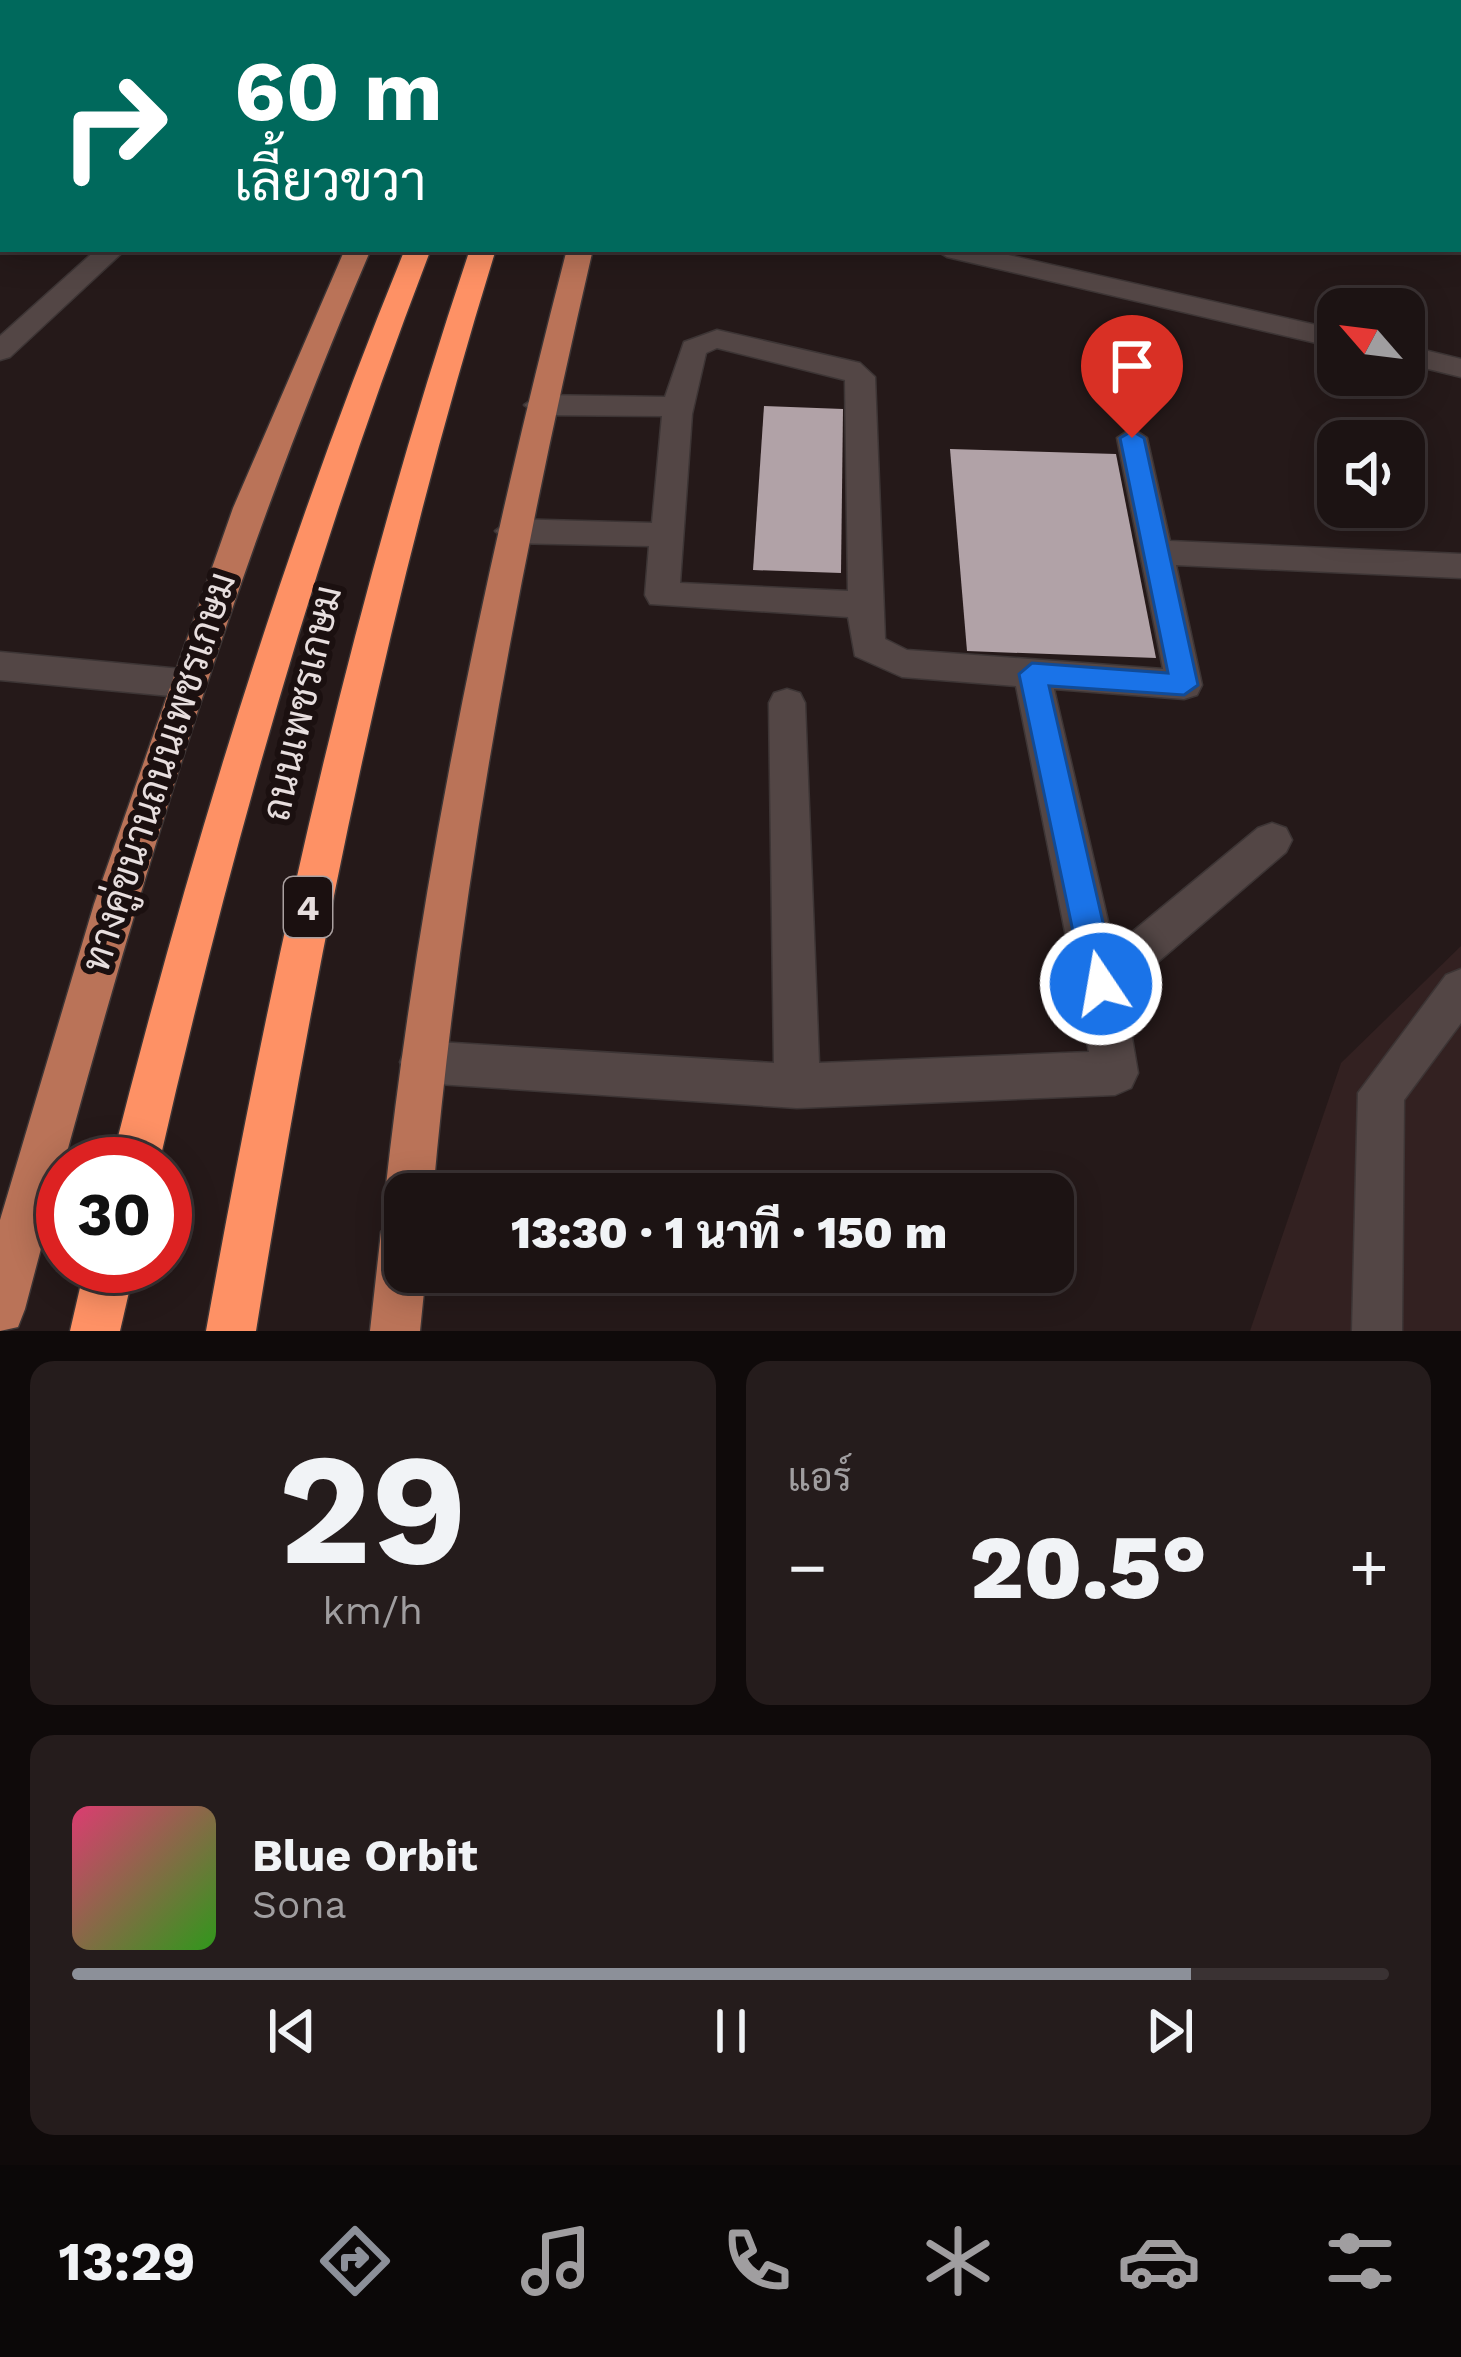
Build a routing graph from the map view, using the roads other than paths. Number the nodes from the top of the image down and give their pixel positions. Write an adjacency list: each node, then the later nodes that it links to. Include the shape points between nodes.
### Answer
1 (109, 252): 8 (street)
2 (357, 252): 21 (main road, ทางคู่ขนานถนนเพชรเกษม, via 291,392)
3 (417, 252): 28 (highway, ถนนเพชรเกษม, via 265,668)
4 (482, 252): 34 (highway, ถนนเพชรเกษม / 4, via 377,595 286,1006)
5 (579, 252): 11 (main road)
6 (960, 252): 7 (street)
7 (1317, 334)
8 (0, 351)
9 (1425, 360): 10 (street)
10 (1461, 368)
11 (539, 405): 12 (street); 14 (main road)
12 (681, 407): 15 (street); 18 (street, via 692,350 702,341 856,373)
13 (1132, 438): 16 (street)
14 (511, 531): 15 (street); 26 (main road)
15 (667, 535): 18 (street, via 662,596)
16 (1158, 552): 17 (street); 20 (street, via 1184,685)
17 (1461, 566)
18 (866, 605): 20 (street, via 868,646 878,655)
19 (0, 666): 21 (street)
20 (1032, 674): 24 (street)
21 (181, 683): 32 (main road, ทางคู่ขนานถนนเพชรเกษม, via 92,967)
22 (787, 703): 27 (street)
23 (1272, 840): 24 (street)
24 (1101, 984): 27 (street, via 1115,1073)
25 (1461, 989): 36 (street, via 1382,1093)
26 (422, 1061): 27 (street); 29 (main road)
27 (796, 1086)
28 (142, 1137)
29 (411, 1173)
30 (104, 1293): 33 (highway)
31 (399, 1293): 35 (main road)
32 (0, 1309)
33 (95, 1331)
34 (231, 1331)
35 (395, 1331)
36 (1377, 1331)

